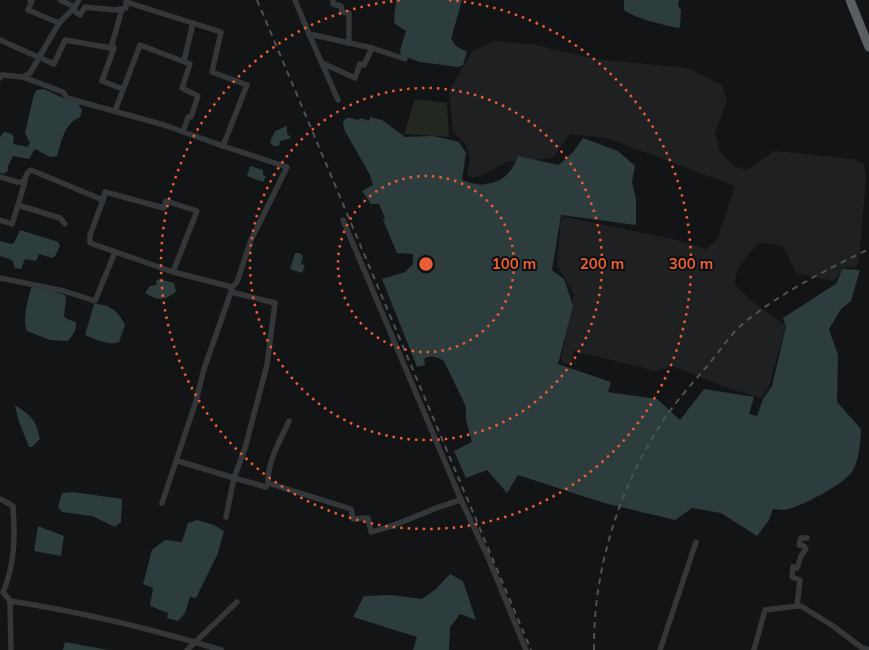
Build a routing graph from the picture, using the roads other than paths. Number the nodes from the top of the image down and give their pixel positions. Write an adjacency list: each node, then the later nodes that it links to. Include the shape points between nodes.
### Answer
1 (32, 0): 9 (street, via 28,10)
2 (60, 0): 7 (street)
3 (79, 0): 7 (street)
4 (295, 0): 11 (street)
5 (334, 0): 13 (street, via 333,4 341,6 342,12 349,13)
6 (850, 0): 14 (highway)
7 (74, 9): 8 (street, via 80,15 84,6); 9 (street)
8 (122, 9): 10 (street, via 126,8 126,2); 15 (street)
9 (59, 23): 17 (street)
10 (193, 23): 19 (street); 27 (street, via 221,32 212,72 247,85)
11 (309, 34): 13 (street); 20 (street)
12 (0, 40): 17 (street)
13 (349, 43): 16 (street)
14 (869, 47)
15 (111, 48): 17 (street, via 65,40 54,64); 23 (street, via 114,48 102,81)
16 (372, 48): 18 (street); 20 (street, via 364,65 360,64 356,78)
17 (38, 57): 21 (street, via 30,73)
18 (405, 59)
19 (184, 61): 23 (street, via 140,45); 26 (street, via 190,64 182,88 198,96)
20 (322, 63): 24 (street)
21 (23, 77): 22 (street, via 2,75); 25 (street, via 63,92 67,98)
22 (0, 78)
23 (123, 89): 25 (street)
24 (338, 100)
25 (115, 111): 26 (street)
26 (183, 132): 27 (street)
27 (223, 146): 38 (street, via 287,167)
28 (0, 178): 29 (street, via 18,182)
29 (25, 180): 30 (street, via 31,170); 31 (street)
30 (103, 200): 35 (street, via 89,239 90,243); 36 (street, via 105,192 164,208 166,202 197,211)
31 (18, 205): 32 (street, via 12,224); 34 (street, via 60,218)
32 (0, 220)
33 (343, 220): 44 (street)
34 (65, 224)
35 (115, 252): 36 (street); 37 (street, via 95,301)
36 (173, 272): 38 (street)
37 (0, 278)
38 (231, 290): 40 (street, via 204,368); 41 (street, via 275,303 267,365)
39 (289, 421): 44 (street, via 268,483 351,509 353,519 368,518 371,532)
40 (178, 461): 41 (street); 45 (street)
41 (234, 478): 42 (street); 46 (street)
42 (266, 487)
43 (0, 500): 49 (street, via 13,506 15,528 10,576 3,592)
44 (460, 500): 56 (street, via 487,555)
45 (162, 503)
46 (226, 516)
47 (807, 538): 51 (street, via 798,542 806,549 792,572 792,577 800,580)
48 (696, 542): 57 (street)
49 (10, 601): 52 (street, via 125,624); 53 (street)
50 (237, 602): 52 (street)
51 (797, 606): 58 (street, via 766,610); 59 (street)
52 (194, 642): 54 (street); 55 (street)
53 (11, 650)
54 (187, 650)
55 (221, 650)
56 (526, 650)
57 (660, 650)
58 (754, 650)
59 (869, 650)

